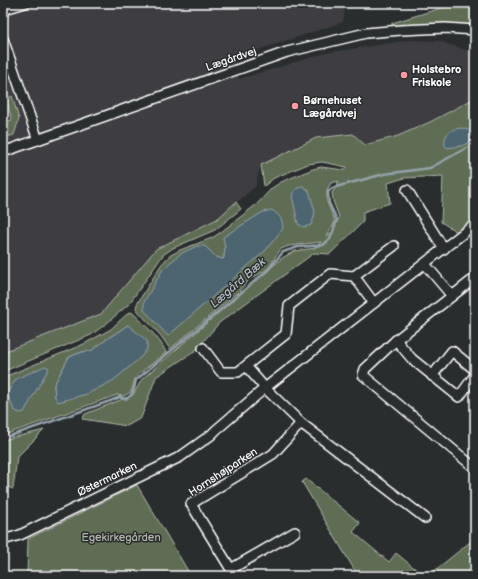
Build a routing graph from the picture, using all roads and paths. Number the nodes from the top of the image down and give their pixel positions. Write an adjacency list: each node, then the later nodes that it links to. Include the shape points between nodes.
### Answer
1 (25, 3): 2 (street)
2 (3, 12)
3 (475, 30): 5 (street, Lægårdvej, via 401,30 366,33 333,40 280,55)
4 (3, 39): 5 (street)
5 (38, 140): 6 (street, Lægårdvej)
6 (3, 152)
7 (407, 190): 10 (street)
8 (475, 224): 10 (street)
9 (394, 246): 12 (street)
10 (444, 249): 11 (street)
11 (425, 264): 14 (street); 15 (street)
12 (354, 276): 15 (street); 18 (street, via 330,274 289,306 286,334)
13 (475, 278): 14 (street)
14 (452, 296): 16 (street)
15 (374, 303): 22 (street)
16 (396, 340): 21 (street, via 412,359); 24 (street, via 365,369 363,375)
17 (203, 348): 18 (street, via 221,372 238,372)
18 (246, 366): 22 (street)
19 (475, 370): 21 (street, via 452,351)
20 (475, 375): 21 (street, via 459,397)
21 (432, 376)
22 (265, 388): 23 (street); 27 (street, Østermarken, via 211,435 180,457 20,535)
23 (301, 423): 25 (street); 28 (street, Hornshøjparken, via 273,454 191,504)
24 (475, 468)
25 (426, 518)
26 (295, 532): 28 (street, Hornshøjparken)
27 (3, 540)
28 (233, 572)

